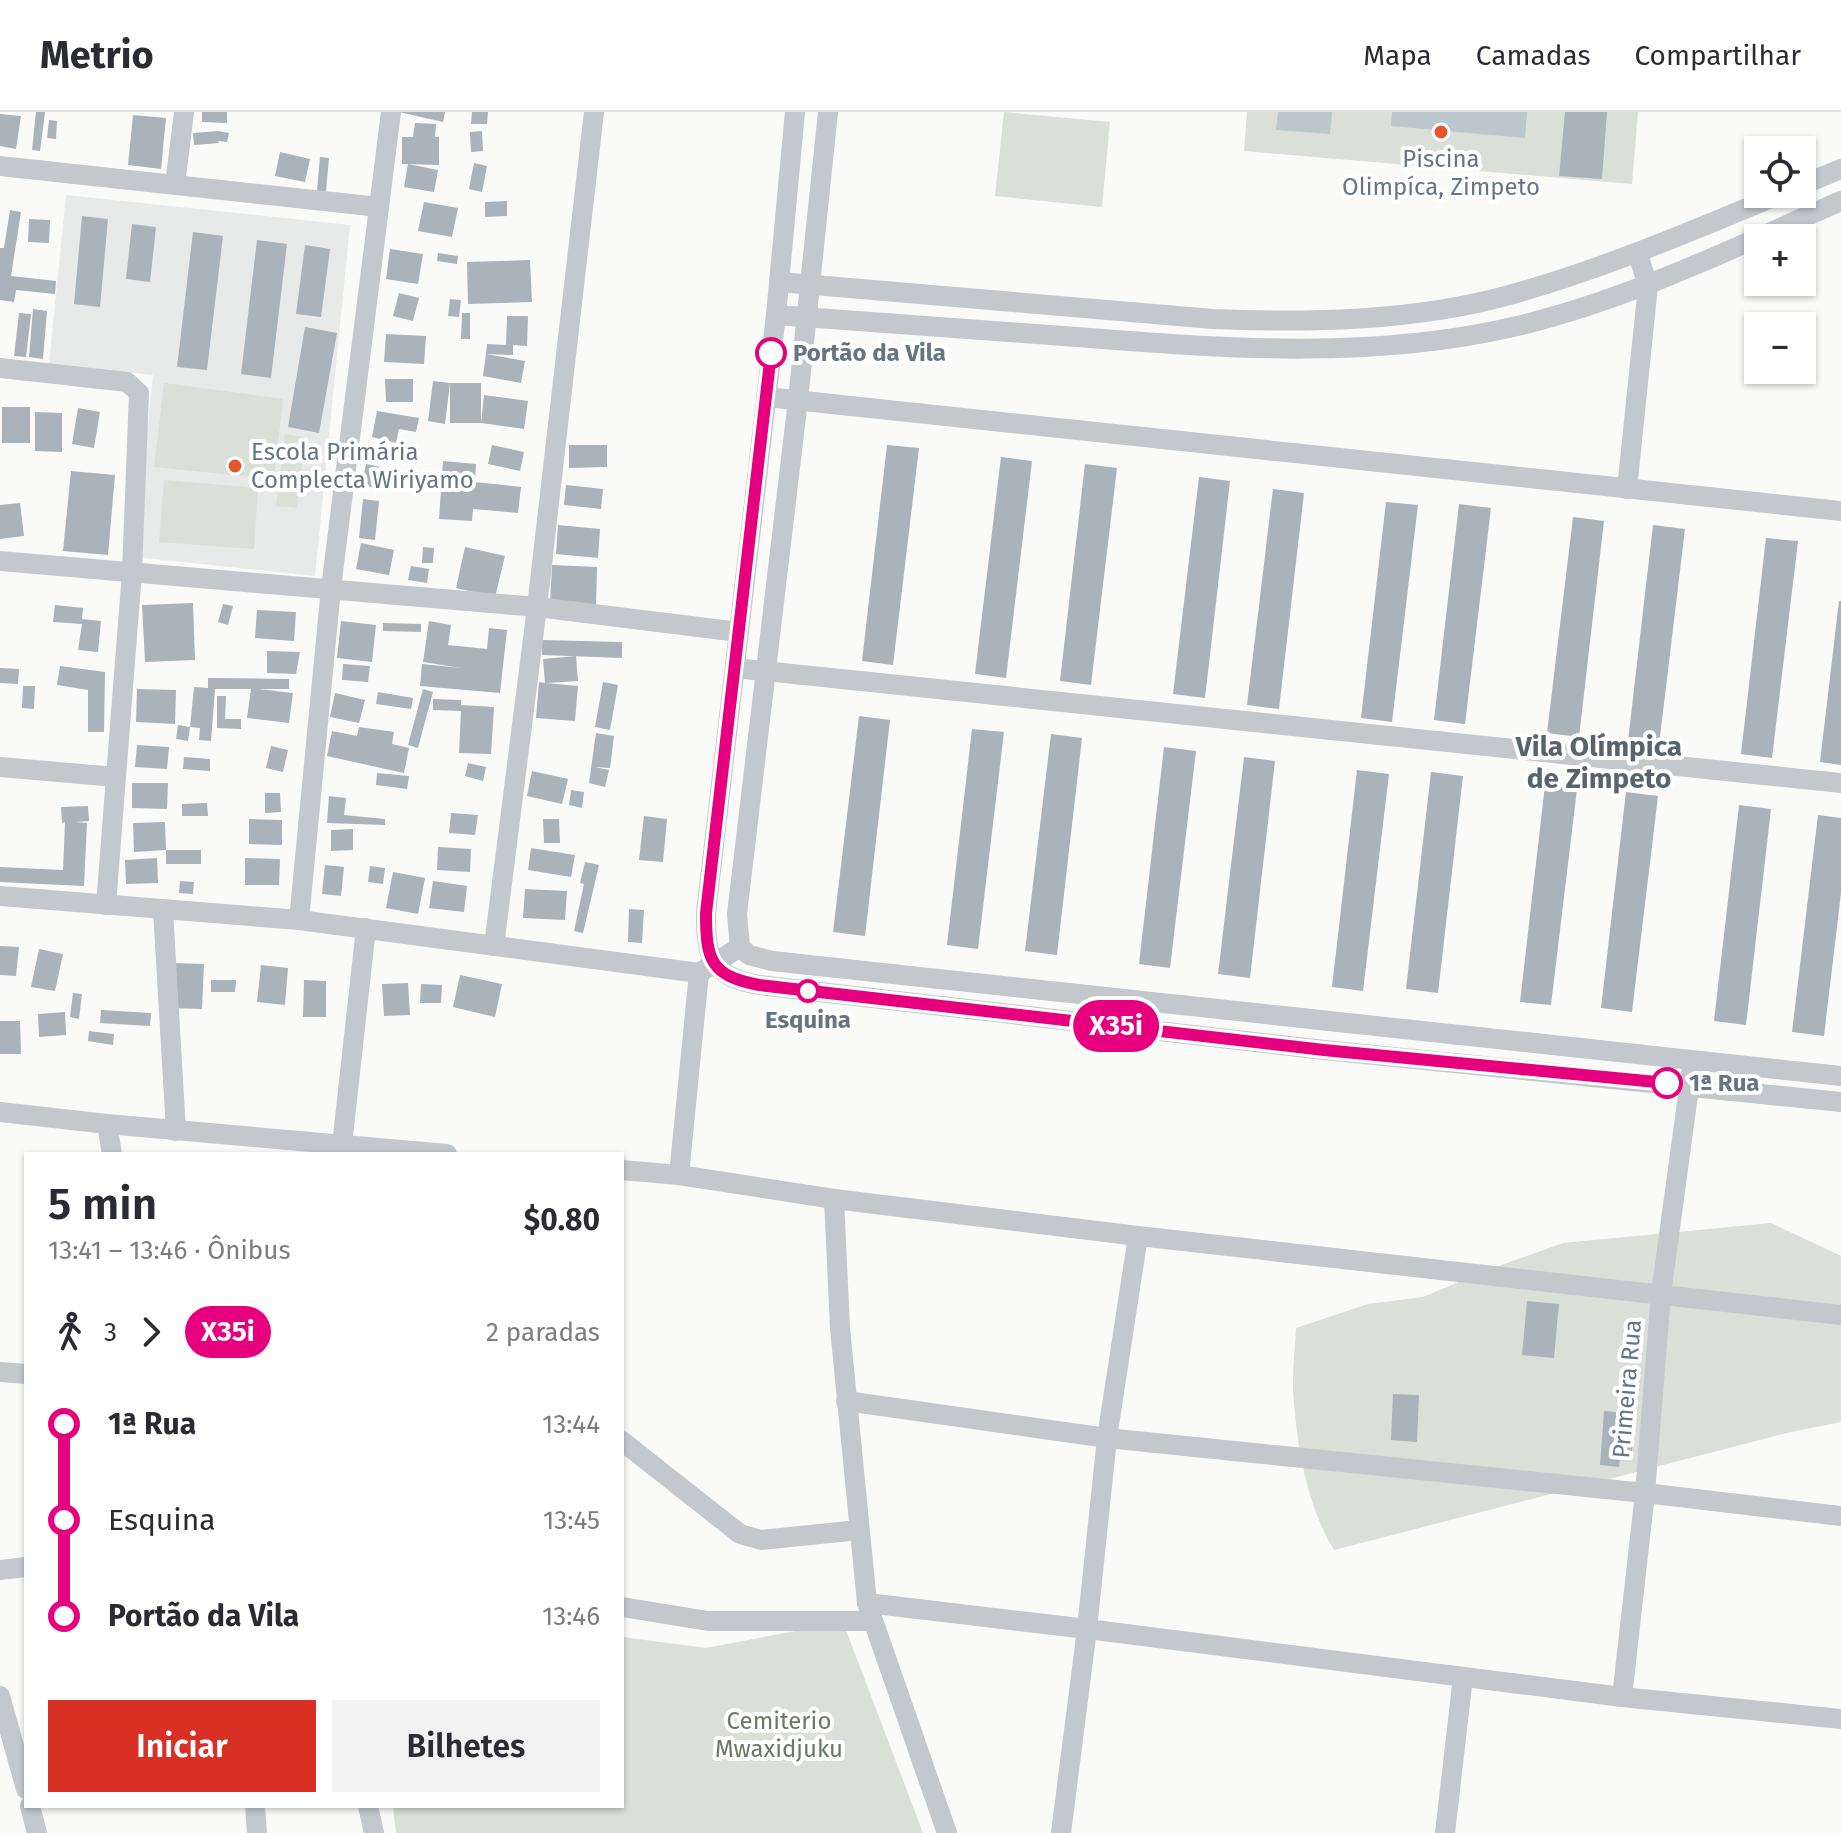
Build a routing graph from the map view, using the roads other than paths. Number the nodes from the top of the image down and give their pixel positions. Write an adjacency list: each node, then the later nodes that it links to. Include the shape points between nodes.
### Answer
1 (184, 112): 9 (street)
2 (391, 112): 11 (street)
3 (594, 112): 27 (street)
4 (795, 112): 14 (street)
5 (828, 112): 15 (street)
6 (0, 166): 9 (street)
7 (1841, 169): 8 (street)
8 (1816, 179)
9 (175, 185): 11 (street)
10 (1841, 201): 16 (street)
11 (379, 207): 26 (street)
12 (1748, 208): 13 (street)
13 (1638, 254): 15 (street, via 1500,297 1428,310 1284,322); 16 (street)
14 (779, 282): 15 (street); 17 (street)
15 (810, 284): 18 (street)
16 (1648, 286): 18 (street, via 1511,327 1414,343 1307,350 1230,349); 22 (street)
17 (776, 315): 18 (street); 20 (street)
18 (807, 317): 21 (street)
19 (0, 368): 25 (street, via 127,382 139,393)
20 (766, 397): 21 (street); 28 (street)
21 (798, 400): 22 (street); 30 (street)
22 (1627, 489): 23 (street)
23 (1841, 511)
24 (0, 561): 25 (street)
25 (132, 572): 26 (street); 32 (street)
26 (331, 588): 27 (street); 37 (street)
27 (537, 607): 28 (street); 39 (street)
28 (739, 632): 29 (street)
29 (735, 668): 30 (street); 41 (street, via 706,913)
30 (767, 670): 33 (street); 40 (street, via 737,914)
31 (0, 767): 32 (street)
32 (116, 777): 35 (street)
33 (1841, 783)
34 (0, 896): 35 (street)
35 (106, 905): 36 (street)
36 (163, 910): 37 (street); 48 (street)
37 (299, 920): 38 (street)
38 (366, 928): 39 (street); 49 (street)
39 (494, 946): 41 (street)
40 (740, 947): 41 (street); 42 (street, via 772,961)
41 (706, 969): 44 (street, via 759,985); 53 (street)
42 (1693, 1060): 43 (street); 44 (street, Primeira Rua)
43 (1841, 1076)
44 (1689, 1086): 45 (street); 56 (street, Primeira Rua)
45 (1841, 1102)
46 (0, 1112): 47 (street)
47 (107, 1124): 48 (street); 50 (street)
48 (176, 1131): 49 (street)
49 (342, 1149): 51 (street)
50 (112, 1152)
51 (405, 1152)
52 (624, 1170): 53 (street)
53 (679, 1175): 54 (street)
54 (834, 1199): 55 (street); 60 (street)
55 (1138, 1236): 56 (street); 61 (street)
56 (1661, 1294): 57 (street); 63 (street, Primeira Rua)
57 (1841, 1315)
58 (0, 1372): 59 (street)
59 (24, 1374)
60 (846, 1401): 61 (street); 65 (street)
61 (1107, 1438): 63 (street); 70 (street)
62 (624, 1443): 65 (street, via 740,1534 761,1540)
63 (1645, 1493): 64 (street); 73 (street, Primeira Rua)
64 (1841, 1516)
65 (859, 1530): 69 (street)
66 (24, 1567): 67 (street)
67 (0, 1570)
68 (624, 1607): 69 (street, via 708,1621)
69 (870, 1612): 70 (street); 83 (street)
70 (1087, 1629): 71 (street); 84 (street)
71 (1463, 1677): 73 (street); 85 (street)
72 (0, 1696): 75 (street)
73 (1622, 1697): 74 (street)
74 (1841, 1719)
75 (21, 1746): 76 (street)
76 (24, 1772)
77 (31, 1808): 80 (street)
78 (255, 1808): 81 (street)
79 (368, 1808): 82 (street)
80 (37, 1833)
81 (257, 1833)
82 (374, 1833)
83 (947, 1833)
84 (1061, 1833)
85 (1445, 1833)

